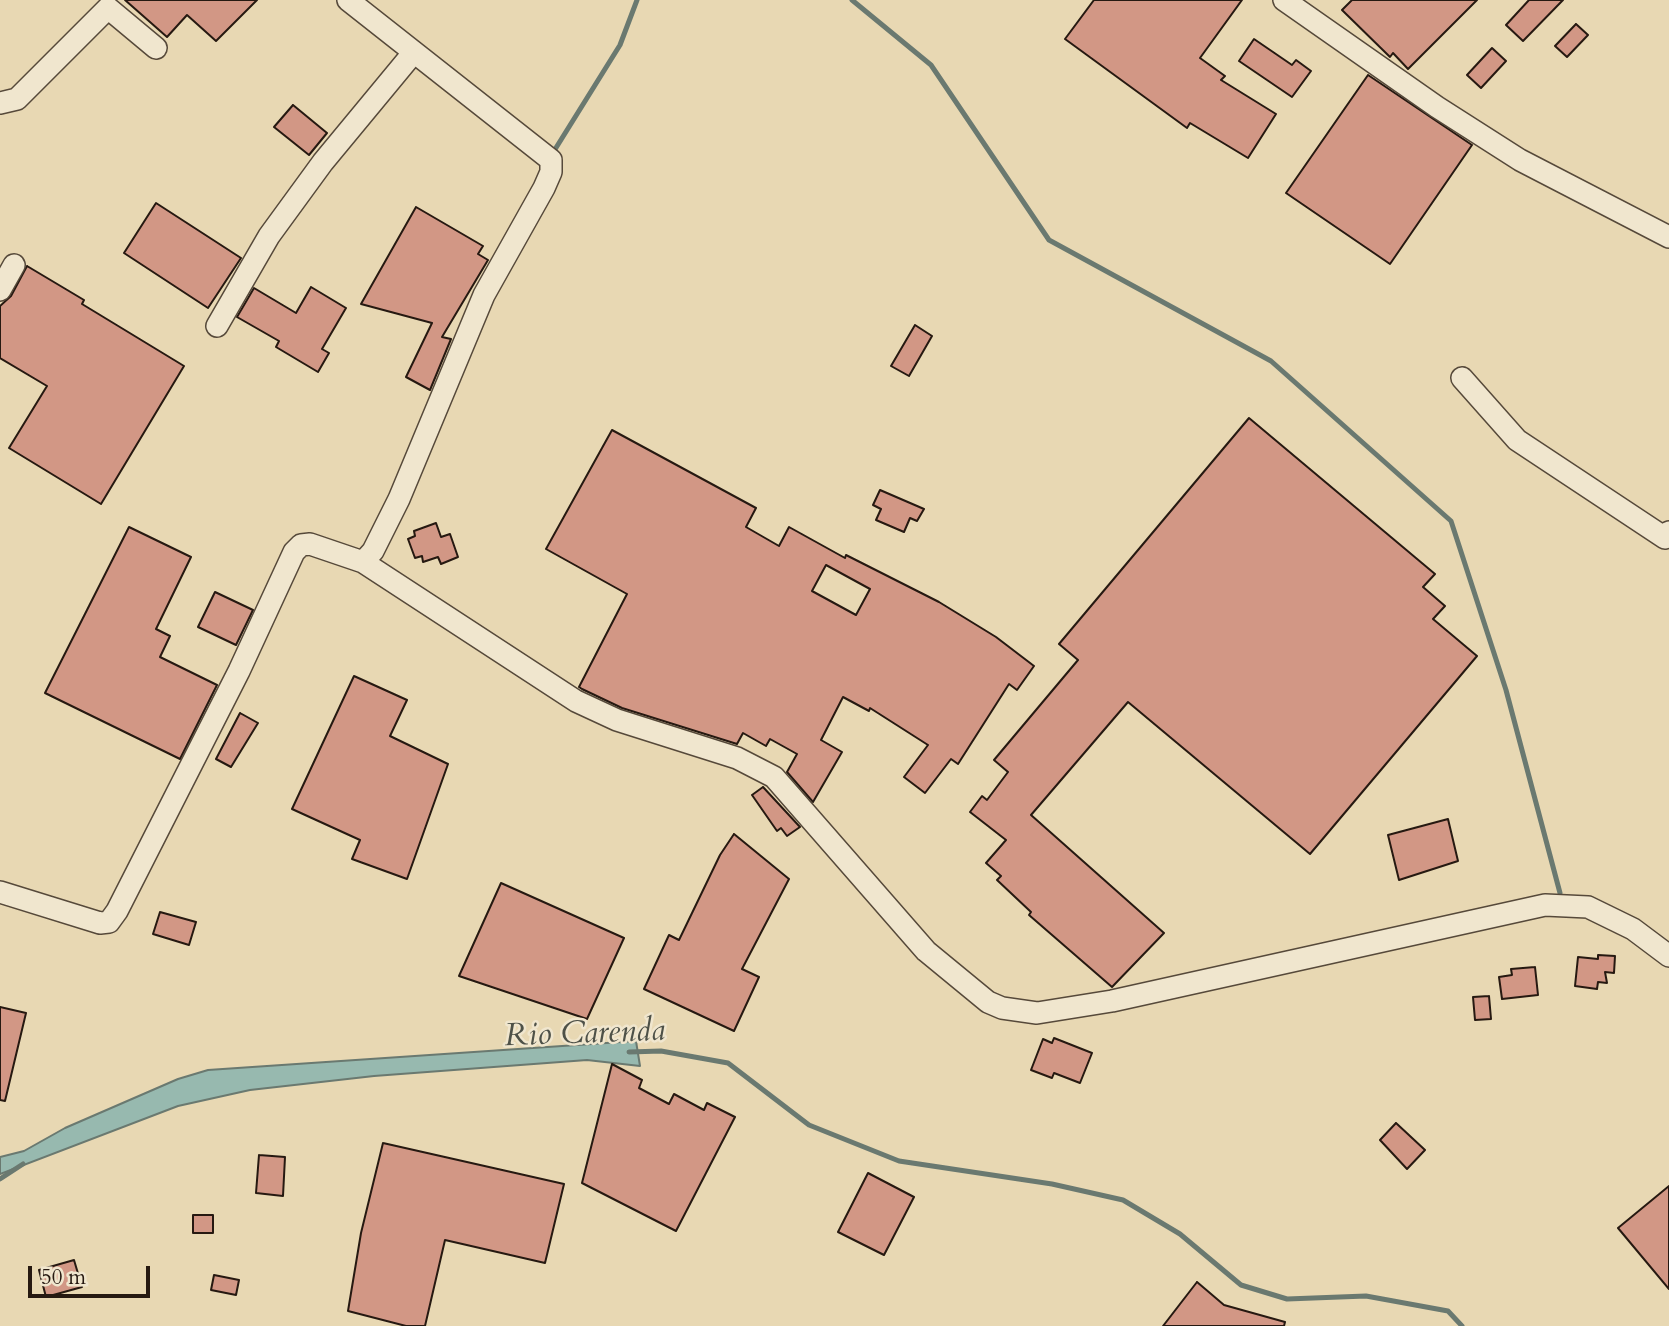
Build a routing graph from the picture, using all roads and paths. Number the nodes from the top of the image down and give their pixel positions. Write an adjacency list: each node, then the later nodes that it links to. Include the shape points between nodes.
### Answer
1 (348, 0): 4 (street)
2 (1284, 0): 6 (street, via 1520,160)
3 (156, 48): 5 (street, via 108,8 17,99)
4 (414, 52): 9 (street, via 269,236); 12 (street, via 551,160 551,172 484,295 399,499)
5 (0, 103)
6 (1669, 237)
7 (14, 265): 8 (street)
8 (0, 290)
9 (217, 326)
10 (1462, 378): 11 (street, via 1517,440)
11 (1668, 537)
12 (363, 562): 13 (street, via 310,544 294,552 240,671 108,922); 14 (street, via 576,701 617,720 737,758 774,777 926,951 988,1002 1002,1008 1037,1013 1112,1001 1545,905 1588,907 1633,929)
13 (0, 892)
14 (1669, 956)

